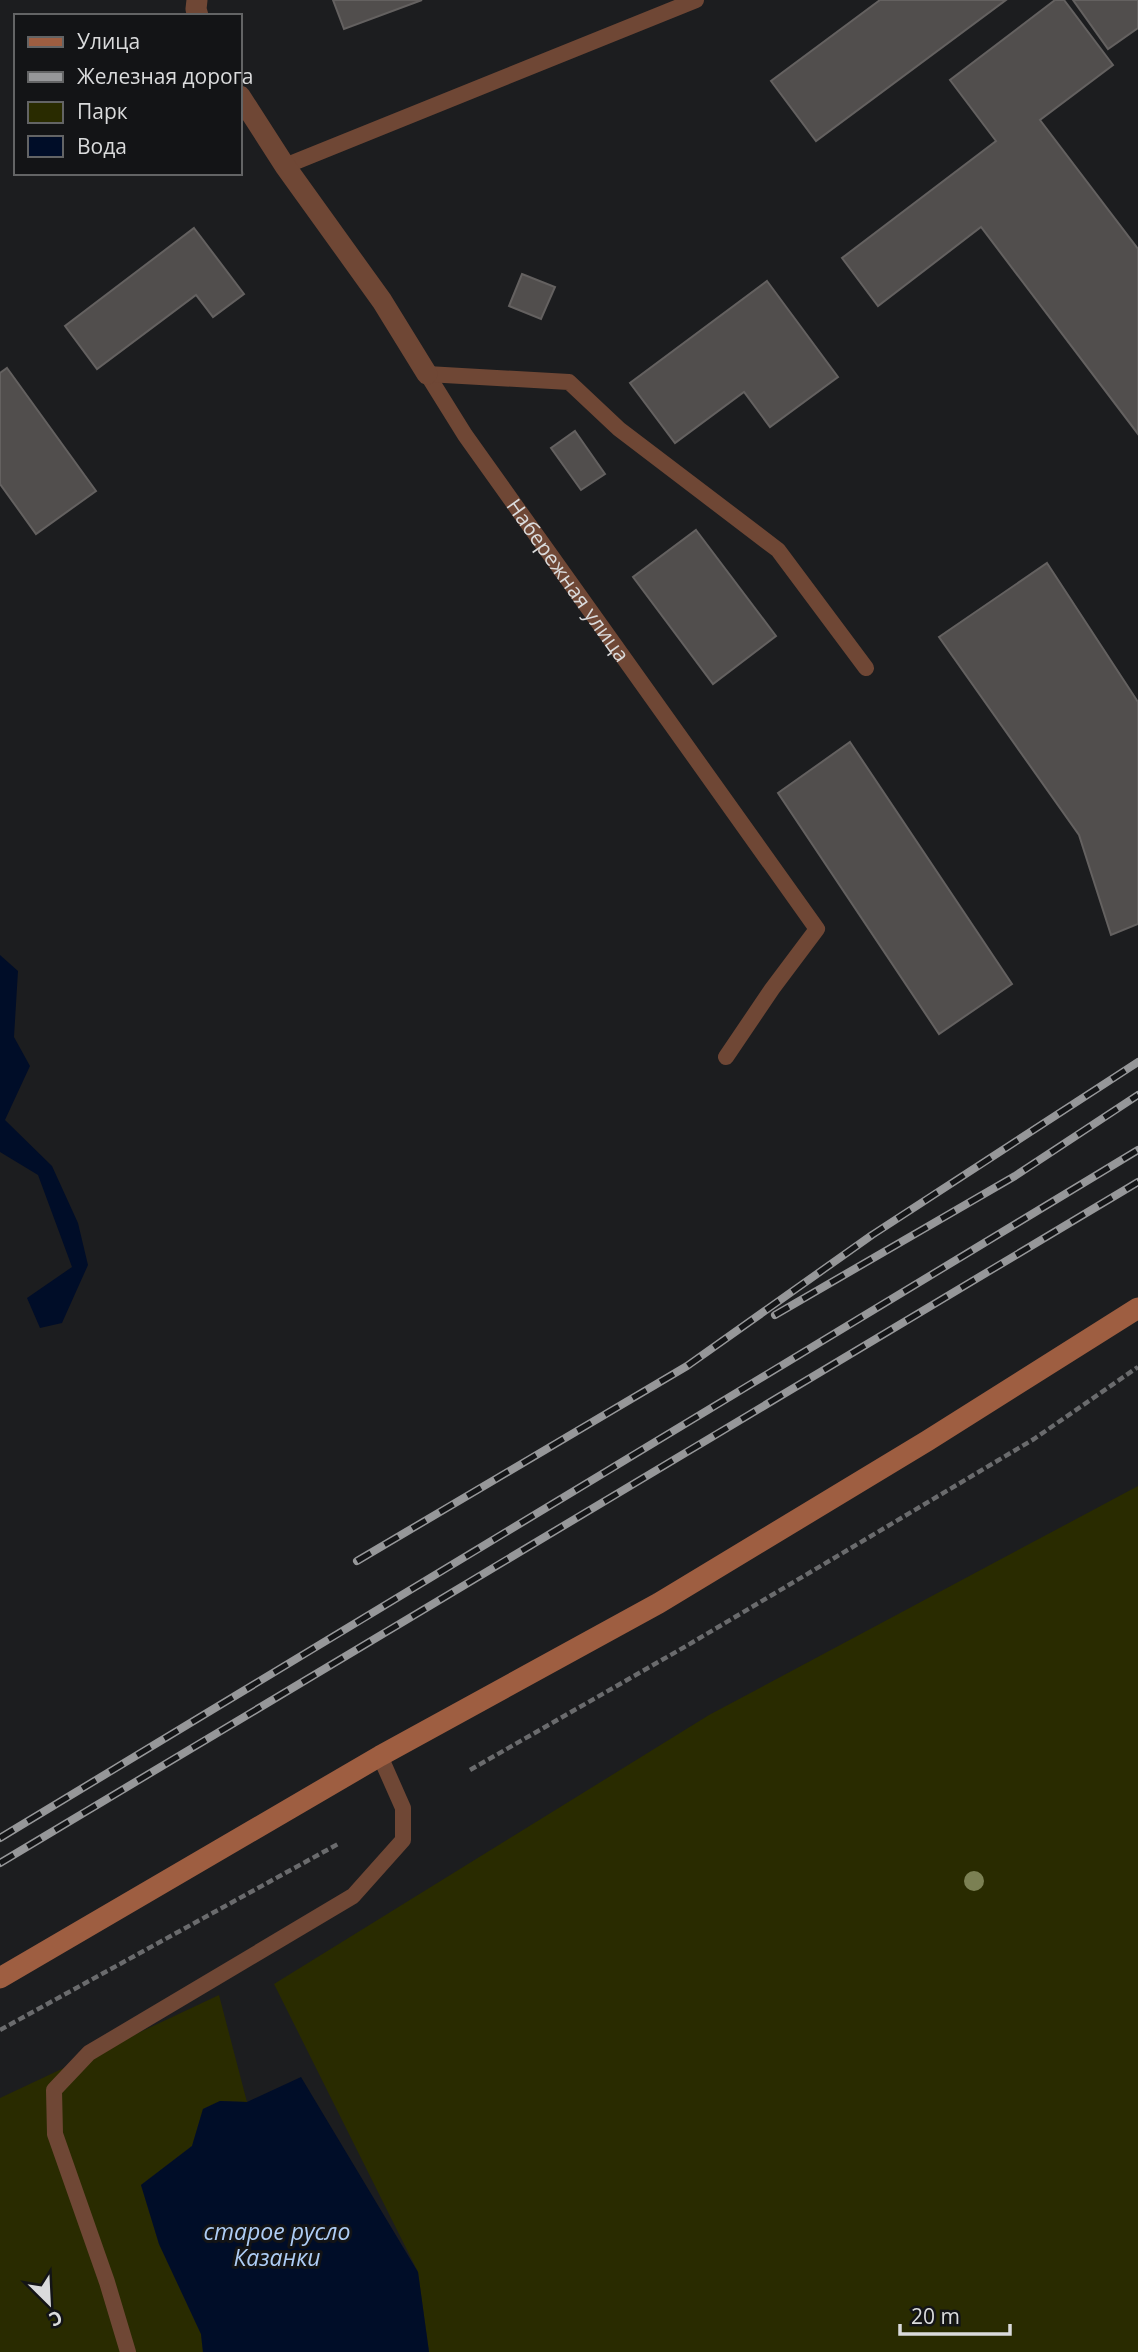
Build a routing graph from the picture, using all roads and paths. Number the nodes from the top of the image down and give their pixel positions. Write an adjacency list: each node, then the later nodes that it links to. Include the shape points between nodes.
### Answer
1 (696, 0): 3 (lane)
2 (242, 99): 3 (street, Набережная улица)
3 (285, 166): 4 (street, Набережная улица, via 382,301)
4 (427, 374): 5 (lane, via 569,382 619,429 778,550); 6 (lane, Набережная улица, via 465,435 817,929)
5 (866, 668)
6 (726, 1057)
7 (1138, 1308): 9 (main road, via 659,1603)
8 (1138, 1367): 10 (path, via 1034,1439)
9 (380, 1756): 12 (main road); 14 (lane, via 403,1808 403,1840 353,1896 89,2053 54,2090 55,2134)
10 (470, 1770)
11 (338, 1844): 13 (path)
12 (0, 1978)
13 (0, 2030)
14 (128, 2352)

